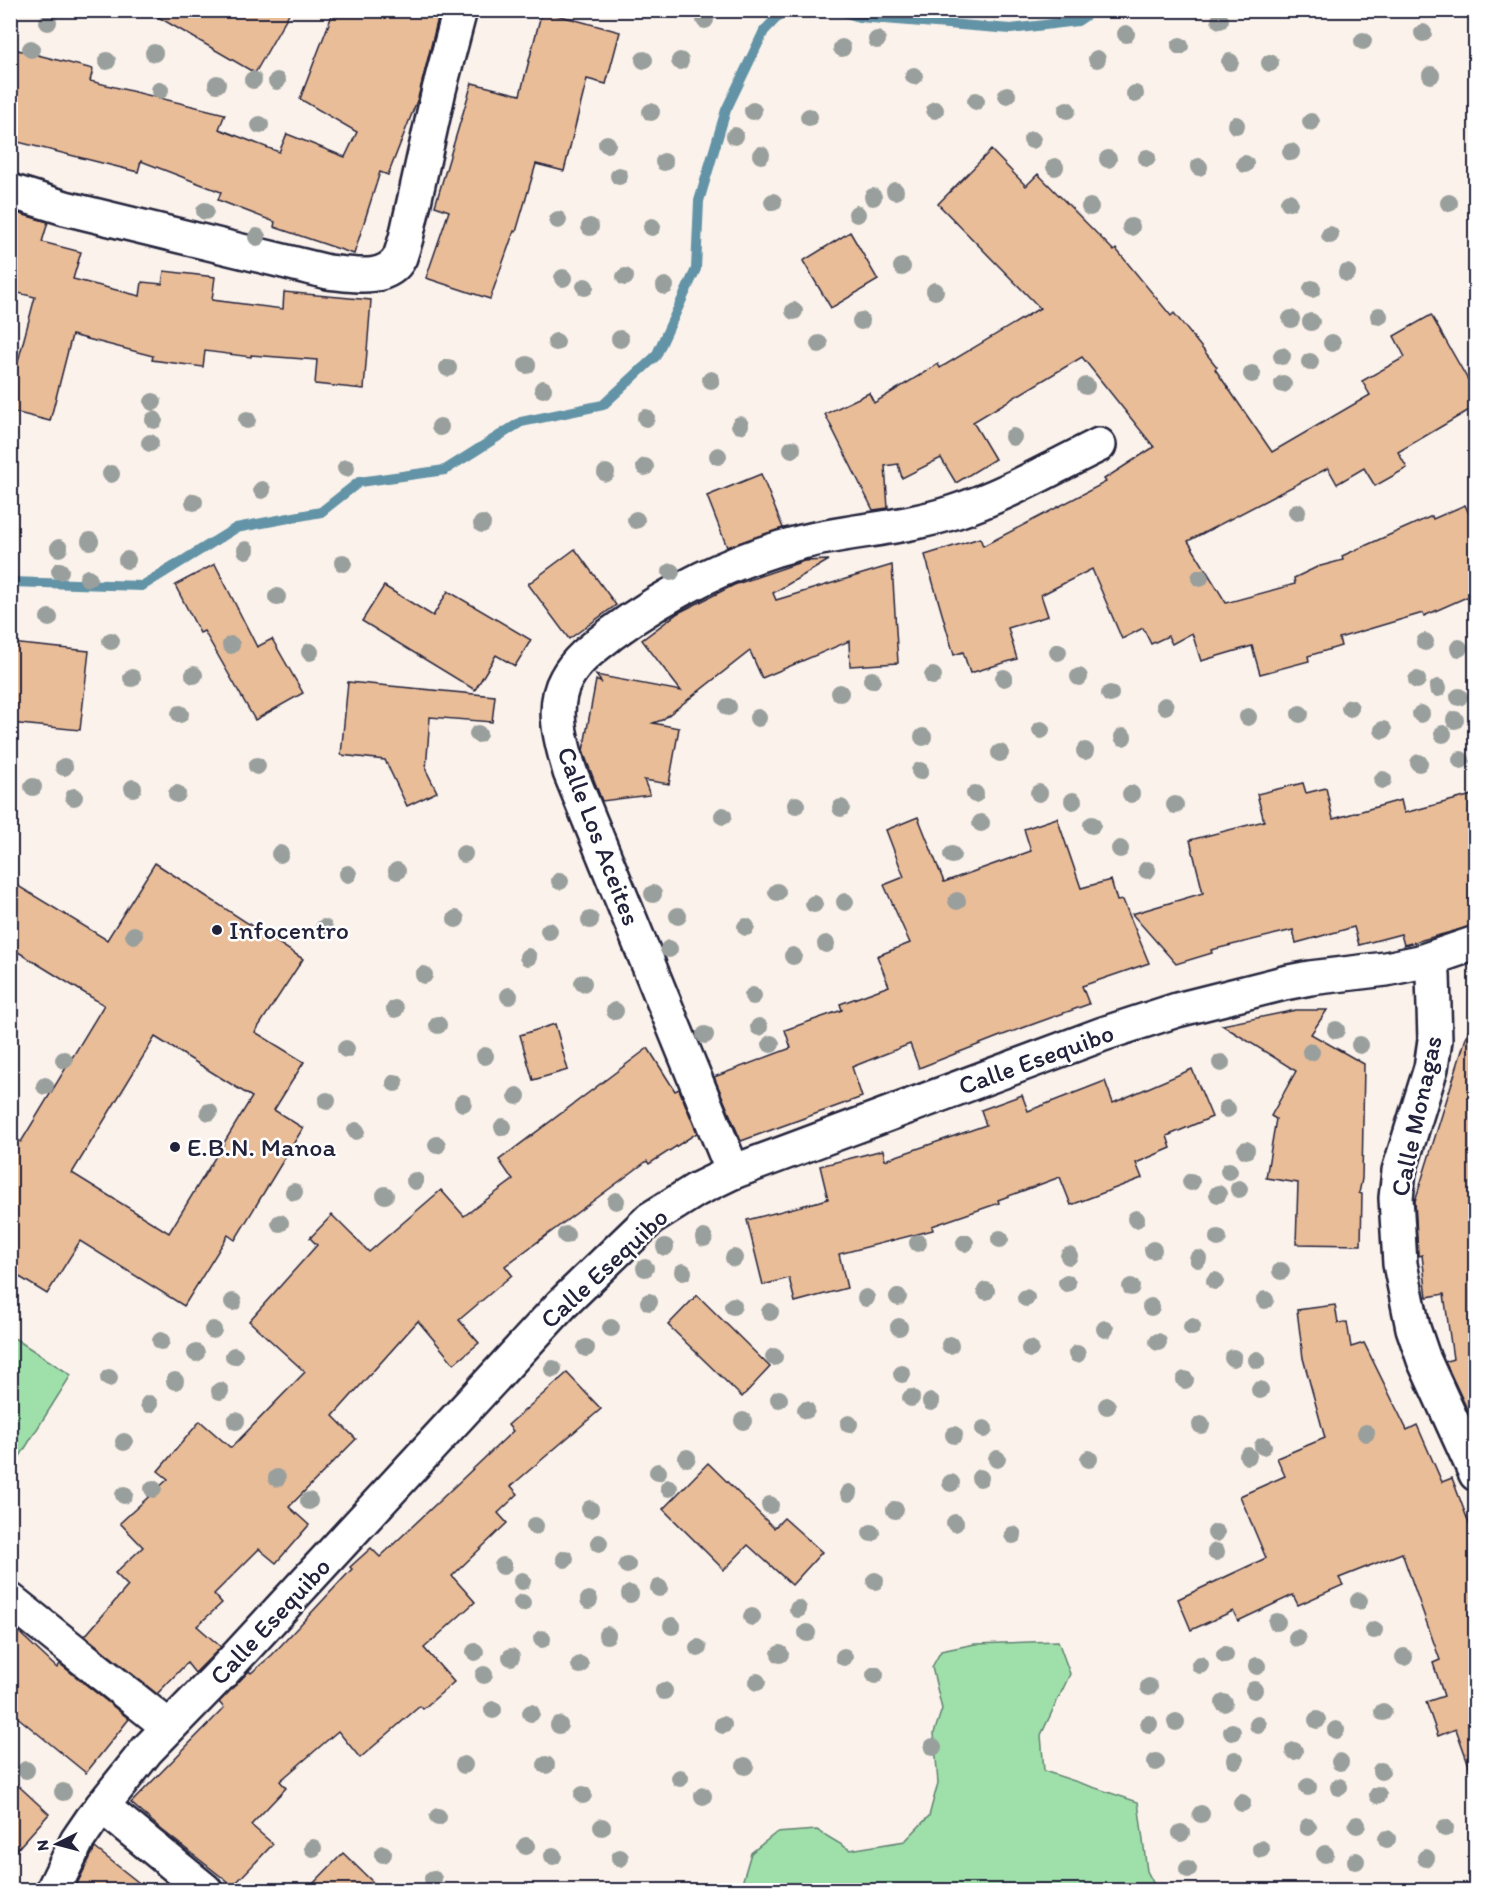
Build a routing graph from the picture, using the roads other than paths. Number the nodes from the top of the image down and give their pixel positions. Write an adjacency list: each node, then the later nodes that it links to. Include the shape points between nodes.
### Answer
1 (460, 10): 2 (street, via 406,238 399,259 380,274 317,269 65,208)
2 (10, 190)
3 (1099, 445): 6 (street, Calle Los Aceites, via 1013,488 956,511 802,542 708,576 619,628 577,662 565,680 559,720 570,772)
4 (1476, 943): 5 (street, Calle Esequibo)
5 (1431, 959): 6 (street, Calle Esequibo, via 1284,983 1177,1010); 7 (street, Calle Monagas, via 1435,1040 1428,1078 1399,1171 1396,1198 1400,1264 1424,1360)
6 (733, 1172): 9 (street, Calle Esequibo, via 650,1219 596,1270)
7 (1476, 1474)
8 (10, 1600): 9 (street)
9 (169, 1727): 10 (street, Calle Esequibo)
10 (102, 1806): 11 (street, Calle Esequibo, via 77,1841); 12 (street)
11 (53, 1890)
12 (205, 1890)

